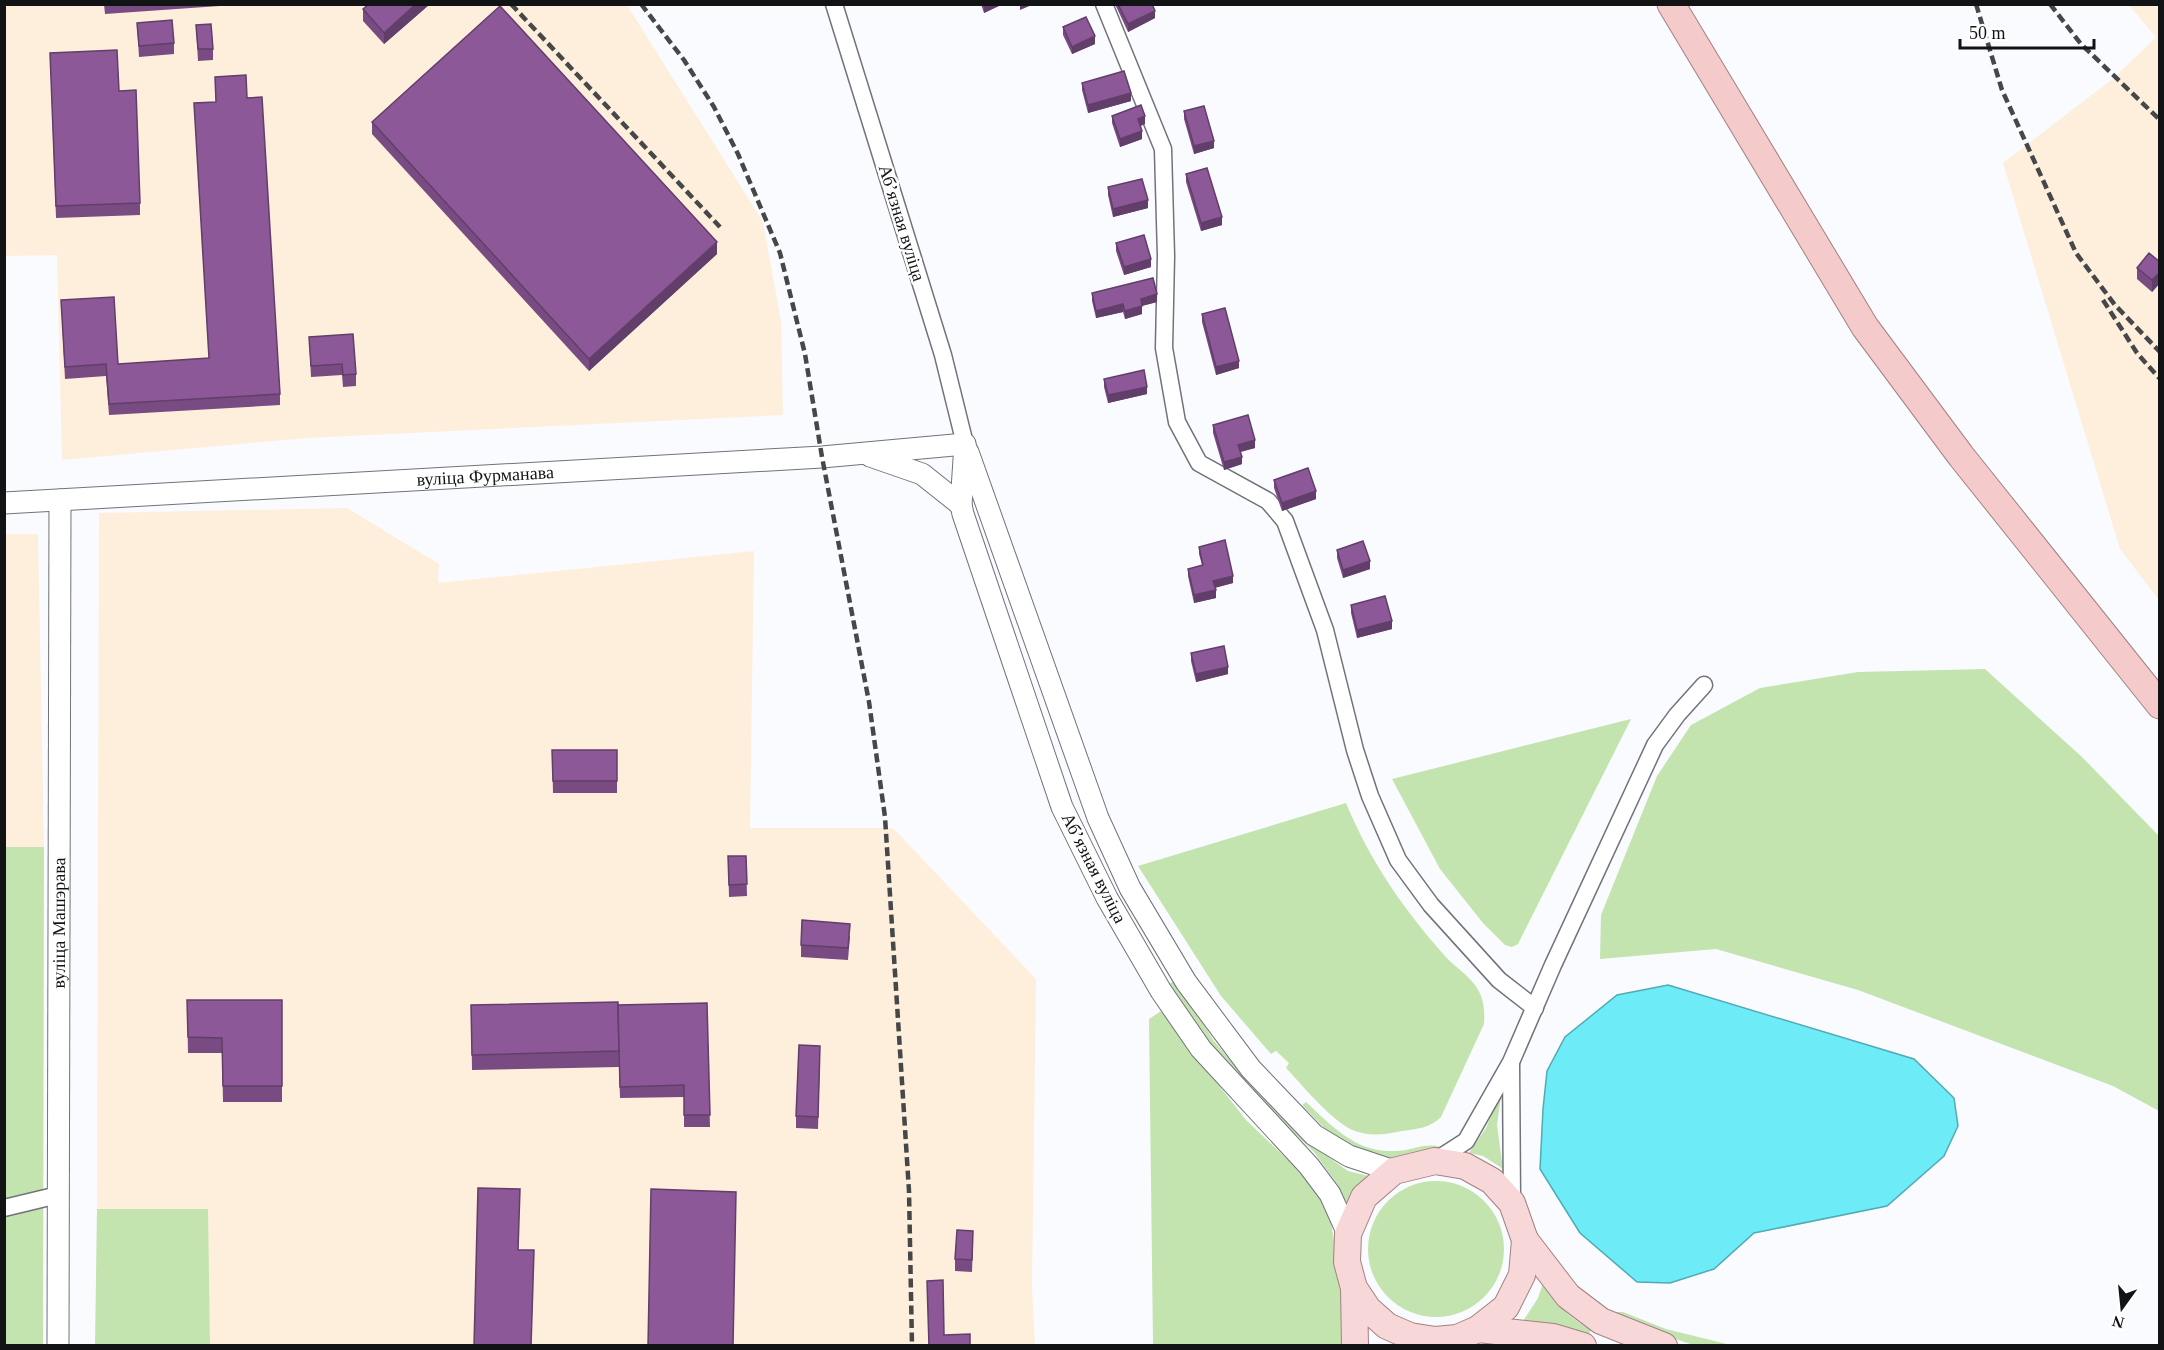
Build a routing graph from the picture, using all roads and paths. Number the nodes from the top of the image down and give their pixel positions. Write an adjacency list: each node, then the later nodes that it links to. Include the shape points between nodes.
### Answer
1 (834, 4): 4 (street, Абʼязная вуліца, via 943,355)
2 (1104, 4): 11 (street, via 1163,149 1164,348 1177,422 1199,462 1268,501 1285,521 1325,630 1367,787 1398,860 1431,905 1499,980)
3 (1671, 4): 10 (highway, via 1865,327 1961,456)
4 (965, 444): 5 (street, вуліца Фурманава); 8 (street, Абʼязная вуліца); 14 (street, Абʼязная вуліца, via 1098,818 1130,888 1186,982 1251,1069 1314,1135 1349,1156)
5 (861, 453): 6 (street, вуліца Фурманава); 8 (street, via 922,474)
6 (60, 500): 7 (street, вуліца Фурманава); 15 (street, вуліца Машэрава)
7 (4, 503)
8 (961, 505): 18 (street, Абʼязная вуліца, via 1062,807 1107,898 1161,991 1201,1049 1310,1166 1330,1194)
9 (1704, 686): 11 (street, via 1655,745)
10 (2160, 705)
11 (1535, 1008): 12 (street)
12 (1511, 1062): 13 (street, via 1466,1141); 16 (street)
13 (1435, 1161): 14 (main road, Абʼязная вуліца); 16 (main road, Абʼязная вуліца, via 1465,1166 1492,1181)
14 (1394, 1171): 18 (main road, Абʼязная вуліца, via 1364,1197)
15 (58, 1196): 17 (street); 23 (street, вуліца Машэрава)
16 (1512, 1203): 19 (main road, Абʼязная вуліца)
17 (4, 1208)
18 (1348, 1234): 20 (main road, Абʼязная вуліца, via 1347,1262)
19 (1525, 1240): 21 (main road, Абʼязная вуліца, via 1522,1275 1506,1307); 26 (main road, via 1568,1296 1601,1321)
20 (1354, 1288): 22 (main road, Абʼязная вуліца, via 1368,1309 1387,1326); 24 (main road, Абʼязная вуліца)
21 (1478, 1329): 22 (main road, Абʼязная вуліца); 25 (main road, via 1553,1337)
22 (1431, 1343)
23 (58, 1346)
24 (1355, 1346)
25 (1583, 1346)
26 (1664, 1346)

